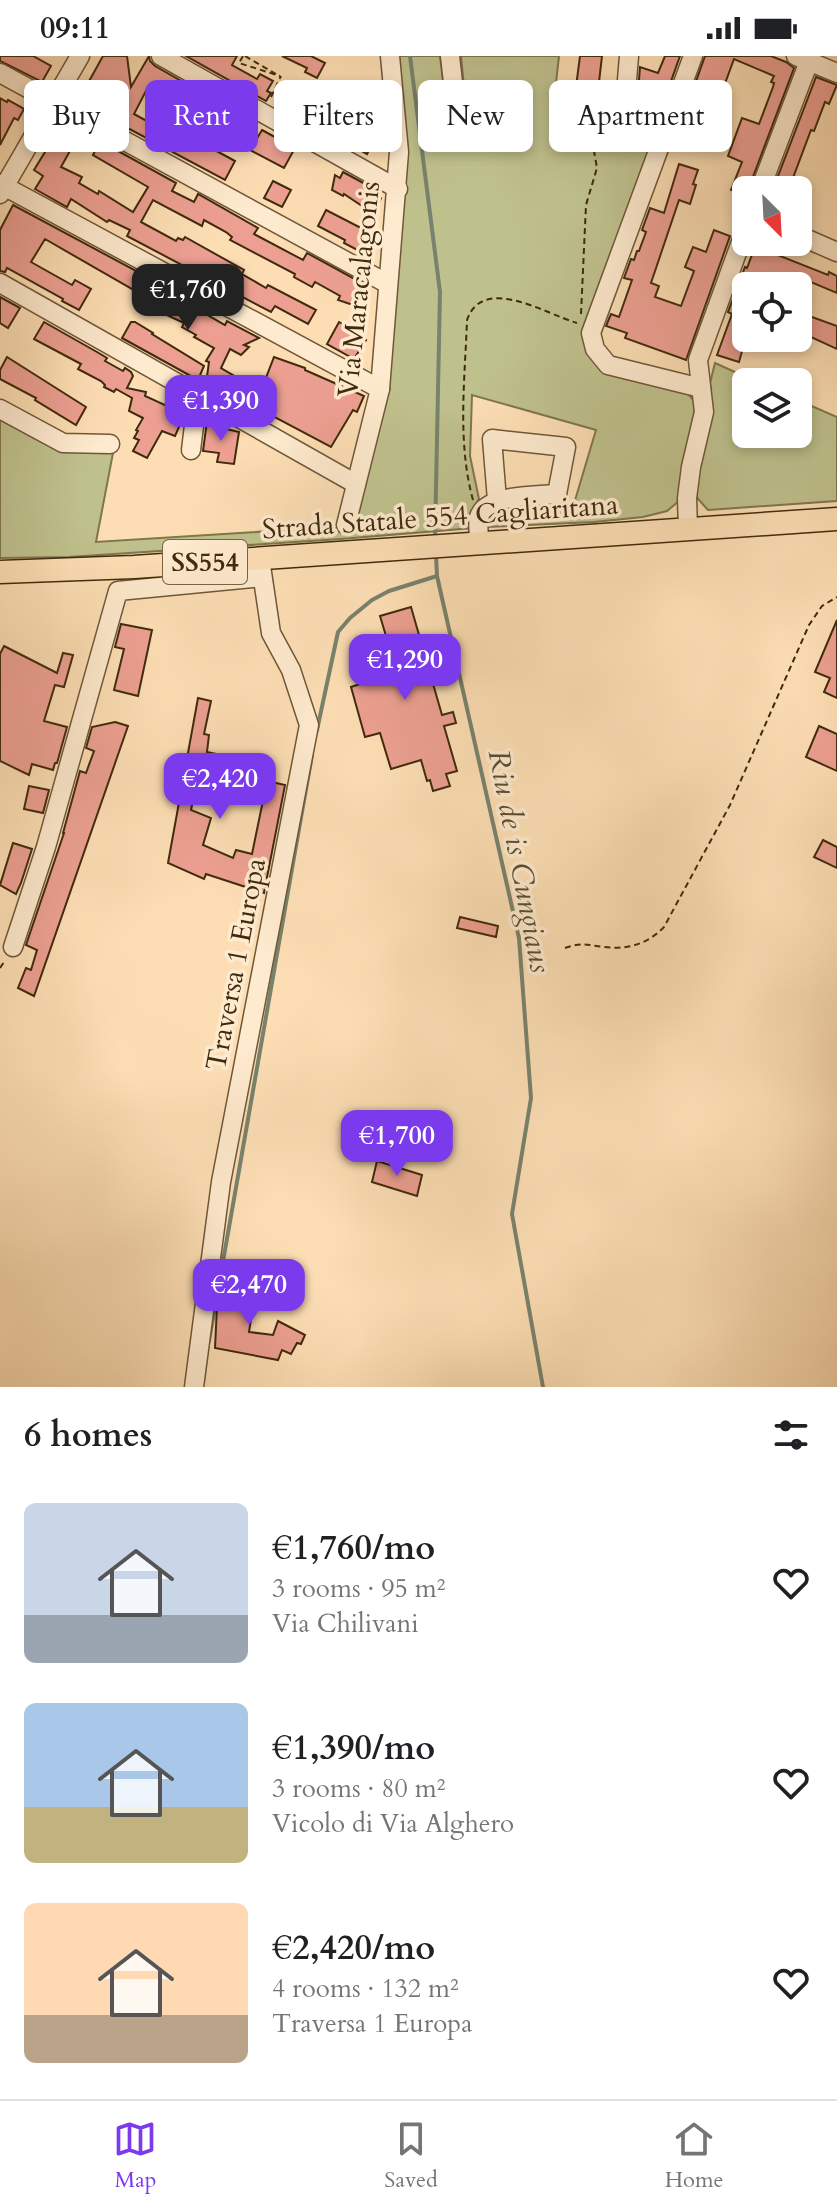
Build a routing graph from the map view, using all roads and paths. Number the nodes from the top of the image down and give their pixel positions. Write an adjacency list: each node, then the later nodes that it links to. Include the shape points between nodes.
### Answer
1 (80, 56): 12 (street)
2 (161, 56): 24 (street)
3 (244, 56): 11 (path); 11 (path, via 239,63)
4 (390, 56): 24 (street, Via Maracalagonis)
5 (450, 56): 13 (street)
6 (629, 56): 14 (street)
7 (693, 56): 15 (street)
8 (805, 58): 10 (street); 22 (street)
9 (0, 73): 16 (street)
10 (837, 73)
11 (281, 76): 17 (path)
12 (66, 80)
13 (453, 80)
14 (627, 80)
15 (684, 80)
16 (24, 85)
17 (271, 97)
18 (129, 142): 29 (street)
19 (24, 151): 23 (street)
20 (594, 152): 30 (path, via 597,168 586,205)
21 (658, 152): 30 (street)
22 (765, 176)
23 (2, 188): 32 (street)
24 (398, 189): 29 (street, Via Maracalagonis)
25 (812, 241): 26 (street)
26 (837, 252)
27 (736, 256): 31 (street, via 698,360)
28 (0, 283): 33 (street)
29 (388, 284): 32 (street, Via Maracalagonis)
30 (588, 325): 31 (street, via 595,349 608,365); 39 (path, via 496,297 470,311 464,457)
31 (701, 388): 42 (street, via 704,412 691,467)
32 (380, 389): 37 (street, Via Maracalagonis)
33 (198, 393): 36 (street); 37 (street)
34 (0, 409): 35 (street, via 63,443)
35 (110, 444)
36 (191, 450)
37 (356, 484): 41 (street, Via Maracalagonis)
38 (497, 500): 38 (street, via 557,494 566,447 492,439); 39 (street)
39 (481, 514): 43 (street)
40 (837, 519): 42 (main road, Strada Statale 554 Cagliaritana / SS554)
41 (346, 525)
42 (688, 529): 43 (main road, Strada Statale 554 Cagliaritana / SS554)
43 (474, 544): 44 (main road, Strada Statale 554 Cagliaritana / SS554)
44 (261, 568): 45 (main road, Strada Statale 554 Cagliaritana / SS554); 47 (street, via 118,591); 49 (street, Traversa 1 Europa, via 271,633 291,670 309,725 221,1182)
45 (0, 572)
46 (837, 597): 48 (path, via 822,606 809,625 730,805 664,927 639,945 588,943)
47 (13, 947)
48 (565, 948)
49 (194, 1387)

